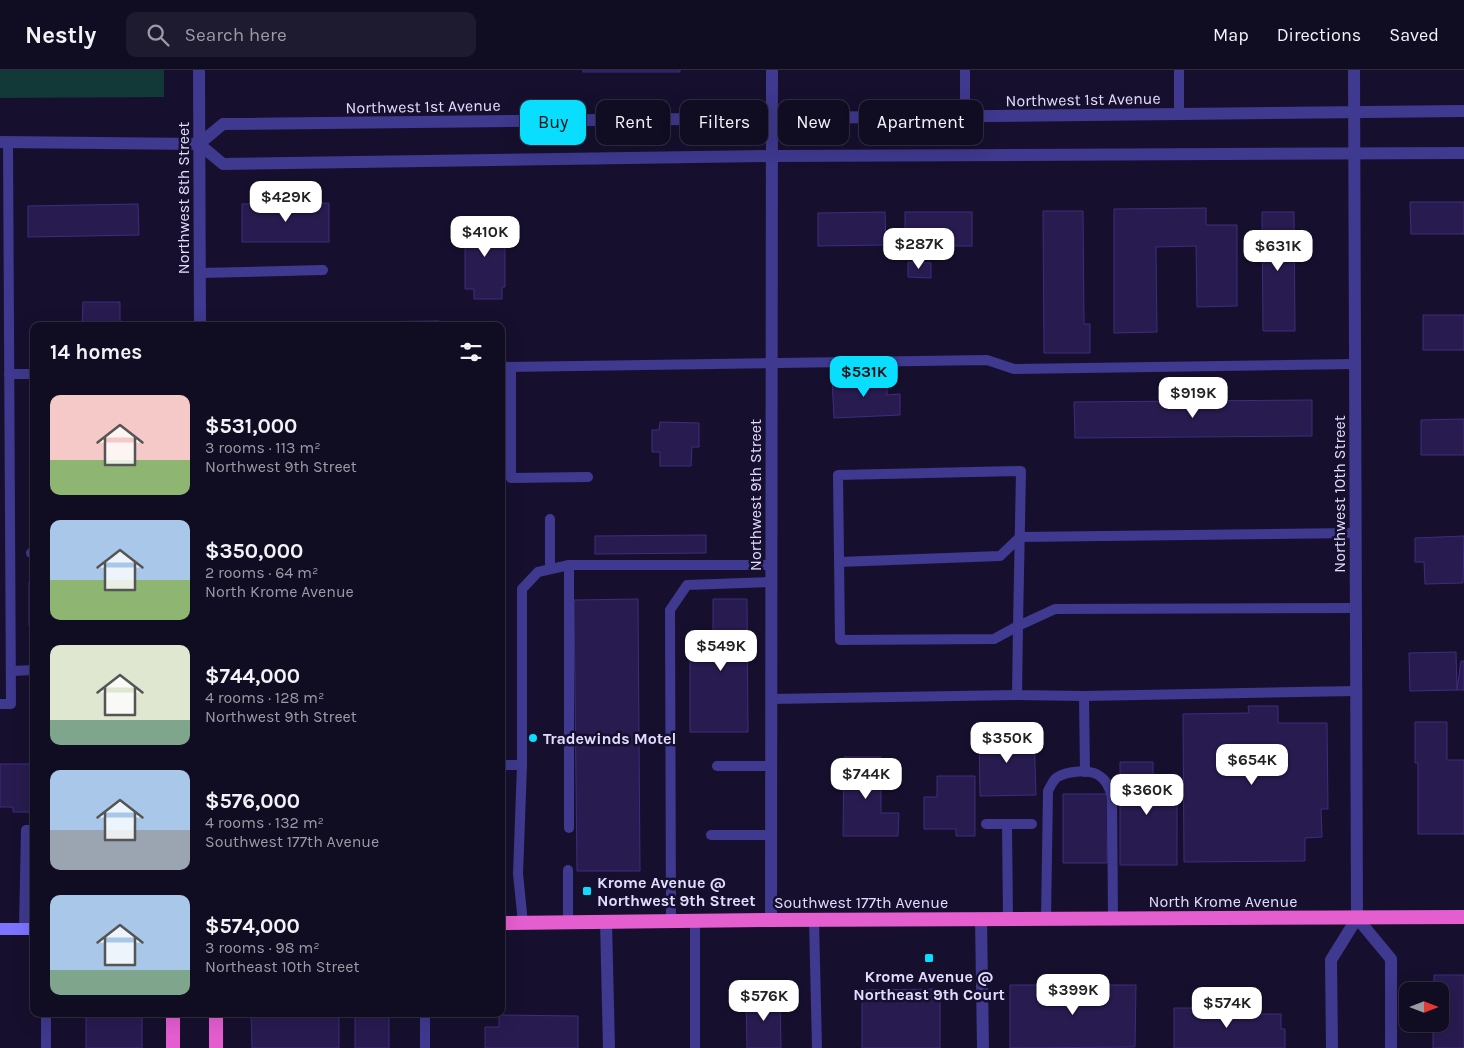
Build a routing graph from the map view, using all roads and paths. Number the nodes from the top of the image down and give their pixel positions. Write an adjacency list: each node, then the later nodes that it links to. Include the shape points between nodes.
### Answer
1 (199, 70): 14 (street, Northwest 8th Street)
2 (772, 70): 12 (street, Northwest 9th Street)
3 (965, 70): 6 (lane)
4 (1178, 70): 9 (lane)
5 (1354, 70): 8 (street, Northwest 10th Street)
6 (965, 100)
7 (1464, 111): 8 (street, Northwest 1st Avenue)
8 (1354, 112): 9 (street, Northwest 1st Avenue); 16 (street, Northwest 10th Street)
9 (1178, 114): 10 (street, Northwest 1st Avenue)
10 (983, 116)
11 (859, 117): 12 (street, Northwest 1st Avenue)
12 (772, 118): 14 (street, Northwest 1st Avenue, via 223,124); 17 (street, Northwest 9th Street)
13 (4, 142): 14 (street); 24 (lane)
14 (199, 144): 17 (street, via 223,164); 19 (street, Northwest 8th Street)
15 (1464, 153): 16 (street)
16 (1355, 154): 17 (street); 22 (street, Northwest 10th Street)
17 (772, 156): 21 (street, Northwest 9th Street)
18 (323, 270): 19 (lane)
19 (200, 273): 20 (street, Northwest 8th Street)
20 (200, 322)
21 (771, 364): 22 (lane, via 987,360 1014,369); 23 (lane); 32 (street, Northwest 9th Street)
22 (1355, 364): 28 (street, Northwest 10th Street)
23 (506, 368): 26 (lane, via 511,478)
24 (9, 374): 25 (lane); 38 (lane)
25 (30, 374)
26 (588, 477)
27 (550, 519): 33 (lane)
28 (1356, 533): 29 (lane); 35 (street, Northwest 10th Street)
29 (1020, 537): 30 (lane, via 1000,556); 30 (lane, via 1021,471 838,475); 36 (lane)
30 (839, 562): 36 (lane, via 840,640 994,639)
31 (569, 565): 32 (lane); 33 (lane); 52 (lane)
32 (771, 565): 34 (street, Northwest 9th Street)
33 (550, 568): 45 (lane, via 538,572 522,589)
34 (771, 582): 42 (street, Northwest 9th Street); 65 (lane, via 687,585 670,610)
35 (1356, 608): 36 (lane, via 1055,609); 39 (street, Northwest 10th Street)
36 (1018, 626): 40 (lane)
37 (30, 670): 38 (lane)
38 (10, 671): 43 (lane, via 11,704)
39 (1356, 691): 41 (lane); 58 (street, Northwest 10th Street)
40 (1017, 695): 41 (lane); 42 (lane)
41 (1084, 696): 48 (lane)
42 (771, 699): 47 (street, Northwest 9th Street)
43 (0, 704)
44 (505, 765): 45 (lane)
45 (522, 765): 70 (lane, via 518,874)
46 (717, 766): 47 (lane)
47 (771, 766): 55 (street, Northwest 9th Street)
48 (1085, 772): 61 (lane, via 1066,773 1055,780 1048,791); 62 (lane, via 1100,775 1112,798)
49 (986, 824): 50 (lane)
50 (1007, 824): 51 (lane); 60 (lane)
51 (1032, 824)
52 (569, 828)
53 (30, 830): 72 (lane, via 26,830)
54 (711, 835): 55 (lane)
55 (771, 835): 63 (street, Northwest 9th Street)
56 (568, 870): 67 (lane)
57 (1464, 917): 58 (highway, North Krome Avenue)
58 (1357, 918): 62 (highway, North Krome Avenue); 85 (street, via 1331,960); 86 (street, via 1390,959)
59 (981, 919): 60 (highway, North Krome Avenue); 64 (highway, Southwest 177th Avenue); 84 (street)
60 (1008, 919): 61 (highway, North Krome Avenue)
61 (1046, 919): 62 (highway, North Krome Avenue)
62 (1113, 919)
63 (771, 920): 64 (highway, Southwest 177th Avenue); 66 (highway, Southwest 177th Avenue)
64 (814, 920): 83 (lane)
65 (671, 921): 66 (highway, Southwest 177th Avenue); 68 (highway, Southwest 177th Avenue)
66 (695, 921): 82 (lane)
67 (568, 922): 68 (highway, Southwest 177th Avenue); 70 (highway, Southwest 177th Avenue)
68 (606, 922): 81 (street)
69 (505, 923): 70 (highway, Southwest 177th Avenue)
70 (523, 923)
71 (0, 929): 72 (main road)
72 (29, 929)
73 (46, 1017): 77 (lane)
74 (172, 1017): 78 (highway)
75 (216, 1017): 79 (highway)
76 (425, 1017): 80 (lane)
77 (46, 1048)
78 (173, 1048)
79 (216, 1048)
80 (425, 1048)
81 (609, 1048)
82 (695, 1048)
83 (817, 1048)
84 (983, 1048)
85 (1332, 1048)
86 (1391, 1048)

